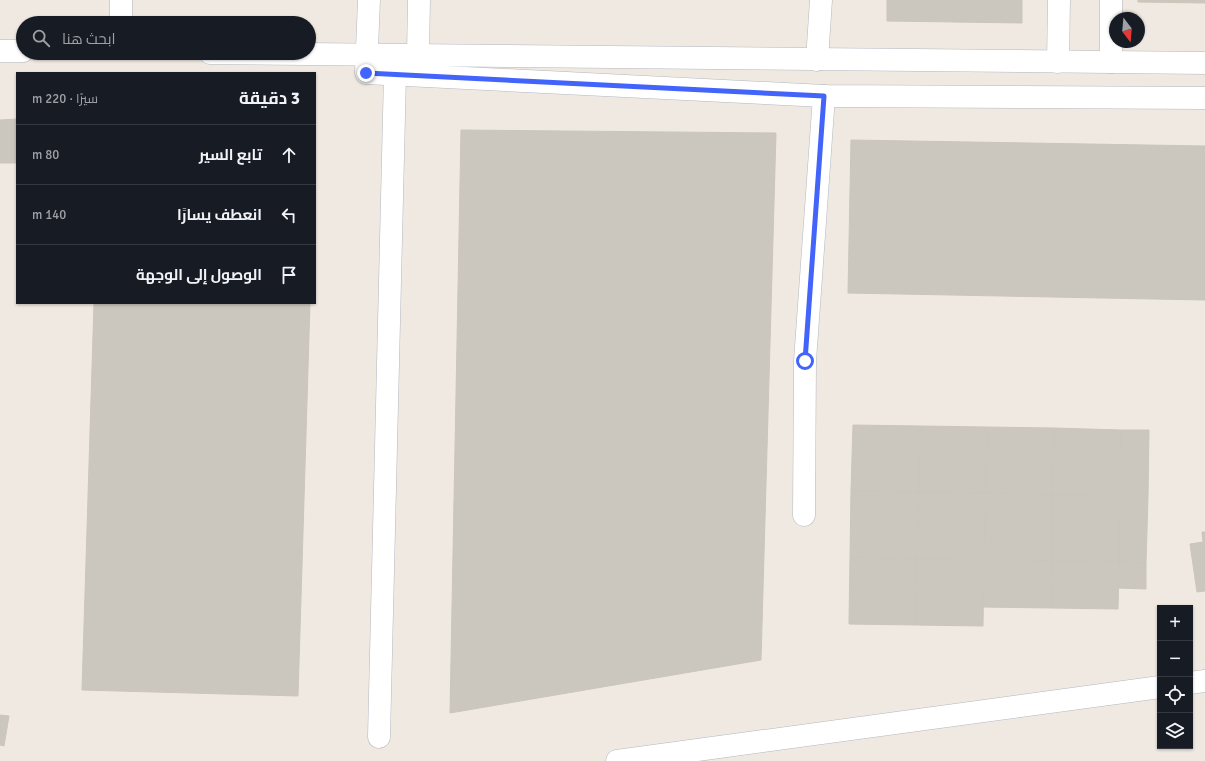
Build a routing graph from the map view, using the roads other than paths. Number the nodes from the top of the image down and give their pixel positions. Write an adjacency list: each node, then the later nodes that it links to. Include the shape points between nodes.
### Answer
1 (121, 0): 7 (street)
2 (369, 0): 11 (street)
3 (419, 0): 12 (street)
4 (821, 0): 13 (street)
5 (1059, 0): 14 (street)
6 (1112, 0): 15 (street)
7 (121, 16)
8 (0, 51): 9 (street)
9 (16, 51)
10 (316, 54): 11 (street)
11 (366, 54): 12 (street); 17 (street, via 366,73)
12 (418, 55): 13 (street)
13 (817, 60): 14 (street)
14 (1058, 62): 15 (street)
15 (1111, 62): 16 (street)
16 (1205, 63)
17 (395, 74): 18 (street); 24 (street)
18 (824, 96): 19 (street); 20 (street, via 805,361)
19 (1205, 98)
20 (804, 515)
21 (1205, 681): 22 (street)
22 (1193, 683)
23 (1157, 688): 25 (street)
24 (379, 737)
25 (617, 761)

